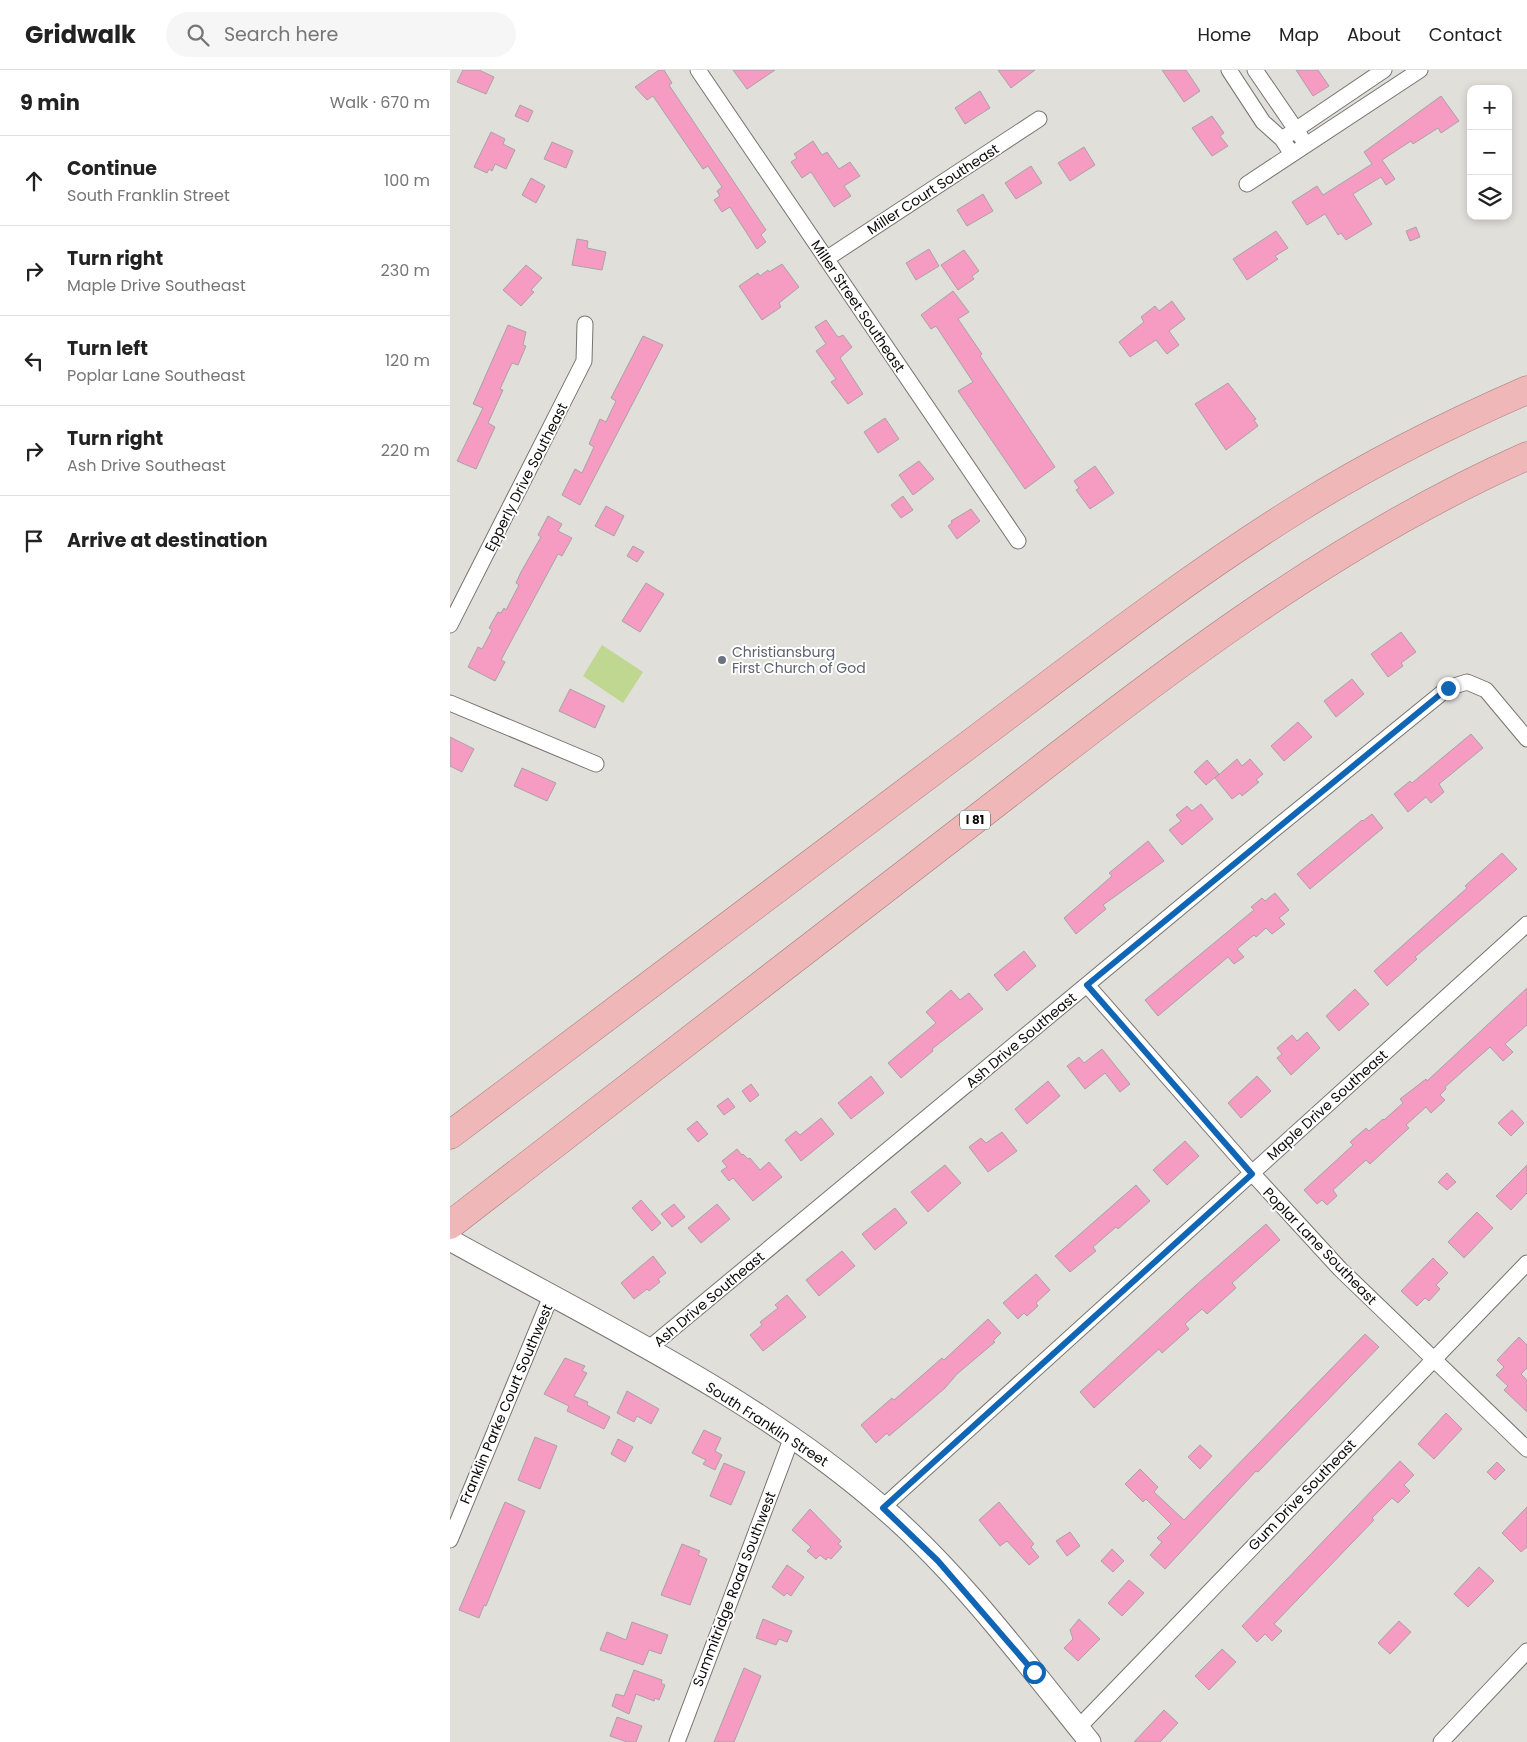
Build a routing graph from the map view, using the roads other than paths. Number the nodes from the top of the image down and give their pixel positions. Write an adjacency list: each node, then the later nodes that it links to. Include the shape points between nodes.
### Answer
1 (698, 70): 12 (street, Miller Street Southeast)
2 (1229, 70): 8 (street, via 1263,122)
3 (1255, 70): 7 (street)
4 (1384, 70): 7 (street)
5 (1420, 70): 9 (street)
6 (1039, 119): 12 (street, Miller Court Southeast)
7 (1296, 130): 8 (street); 9 (street)
8 (1282, 139): 10 (street)
9 (1307, 146): 10 (street)
10 (1293, 156): 11 (street)
11 (1247, 184)
12 (826, 259): 16 (street, Miller Street Southeast)
13 (585, 324): 17 (street, Epperly Drive Southeast, via 584,361)
14 (1527, 390): 23 (highway, via 1389,457 1300,507 1209,567)
15 (1527, 456): 25 (highway, I 81, via 1438,500 1356,546 1288,587 1214,638)
16 (1018, 541)
17 (450, 625)
18 (450, 703): 20 (street)
19 (1527, 739): 22 (street, Ash Drive Southeast, via 1486,690 1468,682 1448,688)
20 (596, 764)
21 (1527, 924): 24 (street, Maple Drive Southeast)
22 (1087, 985): 24 (street, Poplar Lane Southeast); 29 (street, Ash Drive Southeast)
23 (450, 1136)
24 (1252, 1174): 30 (street, Poplar Lane Southeast, via 1340,1269); 33 (street, Maple Drive Southeast)
25 (450, 1225)
26 (450, 1240): 28 (main road, South Franklin Street)
27 (1527, 1263): 30 (street, Gum Drive Southeast)
28 (551, 1296): 29 (main road, South Franklin Street); 34 (street, Franklin Parke Court Southwest)
29 (648, 1349): 31 (main road, South Franklin Street)
30 (1433, 1359): 32 (street, Poplar Lane Southeast); 36 (street, Gum Drive Southeast)
31 (792, 1437): 33 (main road, South Franklin Street); 37 (street, Summitridge Road Southwest)
32 (1527, 1449)
33 (883, 1508): 36 (main road, South Franklin Street, via 950,1575)
34 (450, 1540)
35 (1527, 1651): 38 (street)
36 (1084, 1735)
37 (677, 1742)
38 (1441, 1742)

